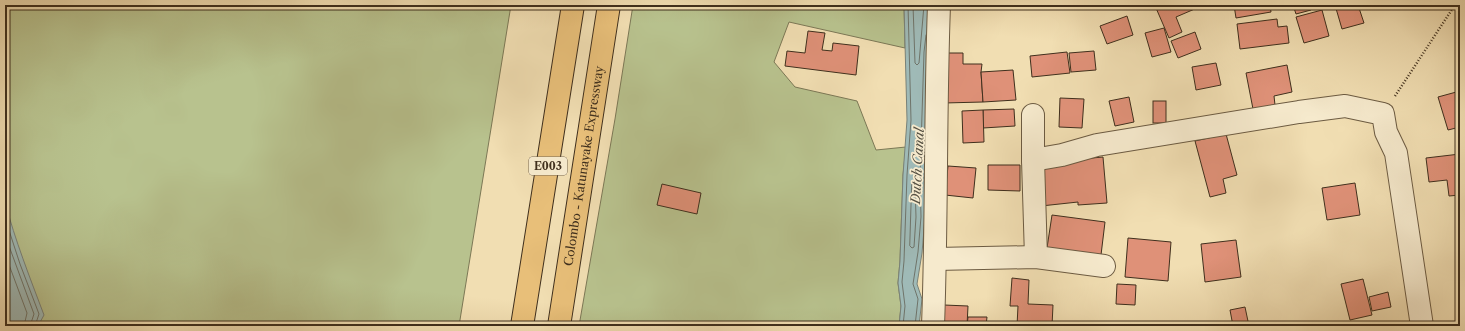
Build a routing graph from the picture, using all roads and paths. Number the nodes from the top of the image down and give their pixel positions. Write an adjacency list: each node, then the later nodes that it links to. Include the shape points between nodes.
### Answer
1 (573, 5): 11 (highway, E003)
2 (609, 5): 12 (highway, Colombo - Katunayake Expressway / E003)
3 (939, 5): 9 (street, via 936,74)
4 (1455, 5): 5 (path)
5 (1382, 114): 7 (street, via 1345,106 1284,114 1097,145); 14 (street, via 1386,132 1396,153)
6 (1033, 115): 7 (street)
7 (1033, 160): 8 (street)
8 (1036, 257): 9 (street); 10 (street)
9 (936, 258): 13 (street)
10 (1104, 266)
11 (522, 326)
12 (559, 326)
13 (933, 326)
14 (1422, 326)

